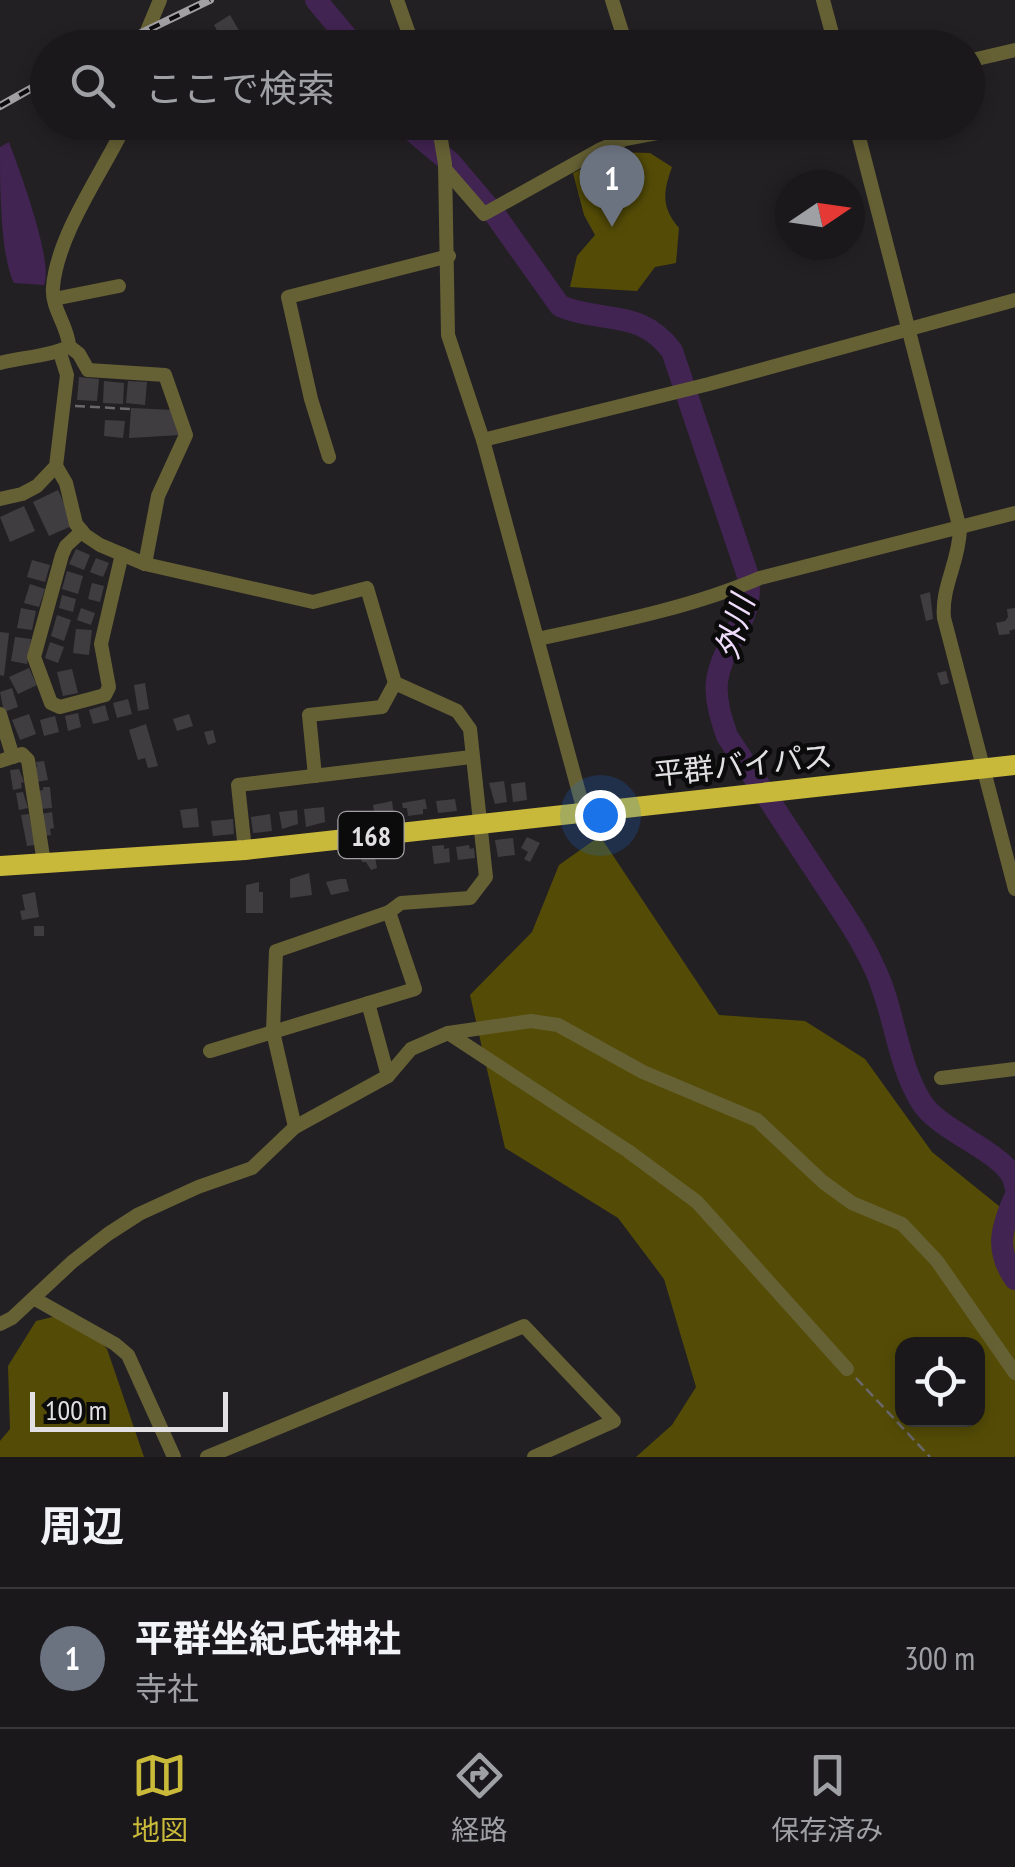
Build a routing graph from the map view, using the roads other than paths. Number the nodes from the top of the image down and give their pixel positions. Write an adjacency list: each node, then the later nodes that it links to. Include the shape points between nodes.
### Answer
1 (160, 0): 5 (street)
2 (397, 0): 6 (street)
3 (612, 0): 7 (street)
4 (823, 0): 8 (street)
5 (148, 30)
6 (408, 30)
7 (622, 30)
8 (831, 30)
9 (1015, 50): 10 (street)
10 (985, 57)
11 (118, 140): 18 (street, via 66,238)
12 (441, 140): 15 (street)
13 (623, 140): 15 (street, via 490,211)
14 (860, 140): 20 (street)
15 (446, 167): 16 (street)
16 (449, 256): 23 (street, via 448,334); 24 (street, via 288,297)
17 (119, 286): 18 (street)
18 (54, 299): 21 (street)
19 (1015, 300): 20 (street)
20 (908, 330): 23 (street); 28 (street)
21 (65, 350): 22 (street); 25 (street); 31 (street, via 79,354 88,370 165,375 186,435 158,496)
22 (0, 363)
23 (484, 440): 32 (street)
24 (330, 457)
25 (56, 466): 26 (street, via 37,486); 29 (street)
26 (0, 499)
27 (1015, 513): 28 (street)
28 (960, 528): 32 (street); 38 (street, via 943,604)
29 (82, 531): 30 (street); 30 (street, via 62,555 34,657 51,703 60,707 105,695 109,686 101,644)
30 (122, 554): 31 (street)
31 (146, 564): 33 (street, via 313,602 367,588)
32 (538, 639): 40 (street)
33 (395, 683): 35 (street, via 457,710 470,729); 39 (street, via 382,707 310,715)
34 (0, 714): 36 (street)
35 (472, 757): 39 (street); 41 (street)
36 (6, 759): 44 (street, via 22,754 28,760)
37 (1015, 764): 38 (highway, 平群バイパス / 168)
38 (984, 769): 40 (highway, 平群バイパス / 168); 45 (street)
39 (316, 776): 42 (street, via 238,785)
40 (584, 811): 41 (highway, 平群バイパス / 168)
41 (479, 823): 42 (highway, 平群バイパス / 168); 46 (street, via 486,877 470,898 402,903)
42 (245, 850): 44 (highway, 平群バイパス / 168)
43 (1, 863): 44 (highway, 平群バイパス / 168)
44 (44, 863)
45 (1015, 890)
46 (389, 912): 47 (street, via 415,989); 48 (street, via 276,952)
47 (368, 1003): 48 (street); 52 (street)
48 (273, 1032): 50 (street); 54 (street)
49 (448, 1033): 52 (street, via 411,1049); 57 (street, via 697,1202); 58 (street, via 531,1021 558,1025 642,1072 757,1120 838,1193 916,1236)
50 (210, 1051)
51 (1015, 1069): 53 (street)
52 (388, 1076): 54 (street)
53 (941, 1078)
54 (296, 1127): 55 (street, via 252,1168 139,1214 108,1234)
55 (35, 1299): 56 (street); 59 (street, via 128,1355)
56 (0, 1324)
57 (847, 1369)
58 (1015, 1373)
59 (174, 1457)
60 (206, 1457): 61 (street, via 524,1326 614,1422)
61 (534, 1457)

